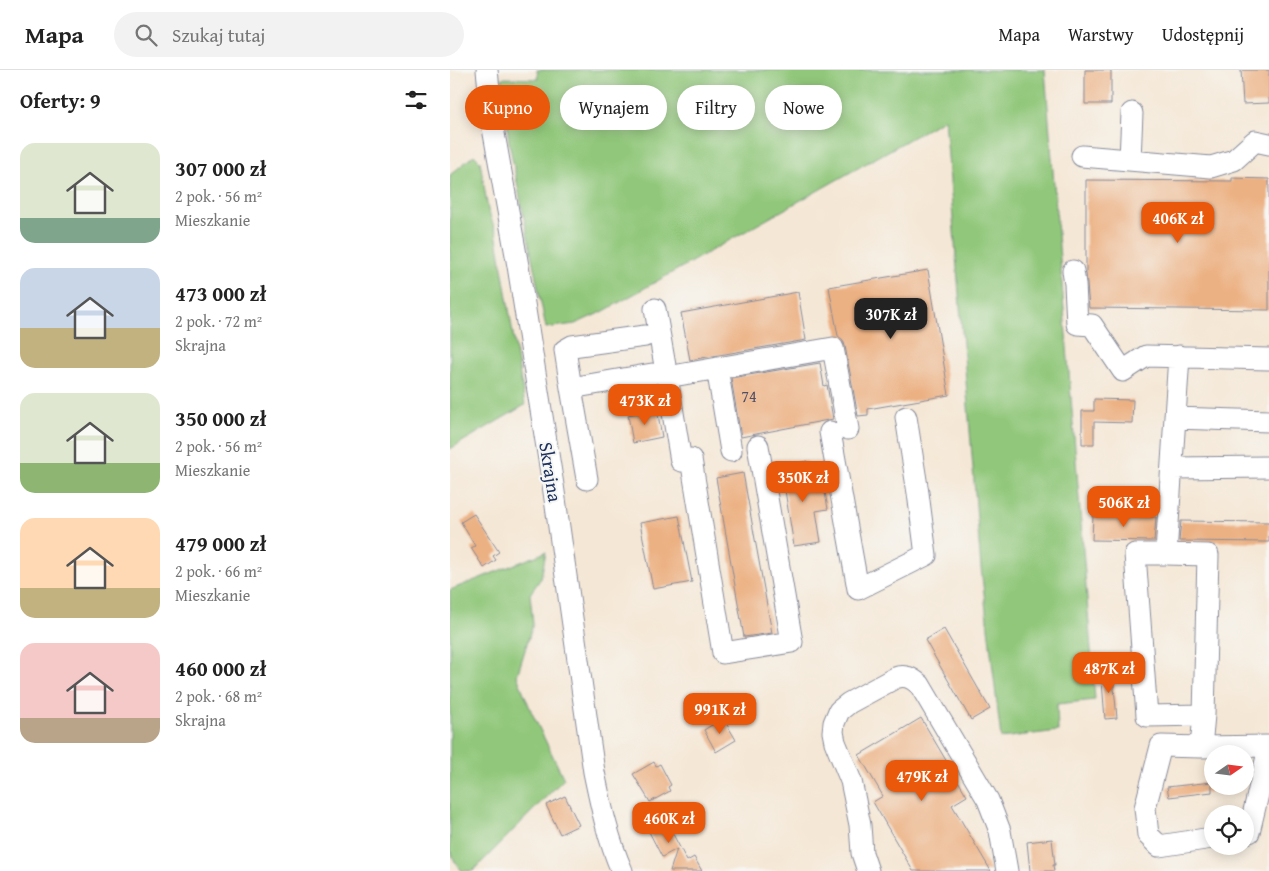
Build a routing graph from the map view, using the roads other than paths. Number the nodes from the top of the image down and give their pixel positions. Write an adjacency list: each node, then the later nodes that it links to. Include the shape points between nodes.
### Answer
1 (487, 70): 28 (street, Skrajna, via 493,128 552,477 594,772 607,828)
2 (1132, 113): 5 (street)
3 (1269, 144): 5 (street, via 1255,141 1234,160 1211,167)
4 (1082, 156): 5 (street)
5 (1130, 160)
6 (1073, 271): 9 (street, via 1077,324 1092,325 1123,372 1146,356)
7 (655, 309): 12 (street)
8 (645, 336): 13 (street, via 572,346 565,350)
9 (1179, 356): 10 (street); 15 (street)
10 (1269, 358)
11 (717, 368): 12 (street); 14 (street, via 833,348 858,590 926,555); 18 (street)
12 (659, 376): 13 (street); 17 (street, via 686,460 723,653 792,642)
13 (571, 388): 21 (street)
14 (906, 417)
15 (1175, 418): 16 (street); 19 (street)
16 (1269, 421)
17 (758, 446)
18 (731, 451)
19 (1172, 468): 20 (street); 22 (street)
20 (1269, 468)
21 (587, 479)
22 (1166, 554): 23 (street, via 1208,556); 23 (street, via 1135,554 1147,716)
23 (1204, 715): 24 (street)
24 (1201, 747): 25 (street); 27 (street, via 1161,746 1145,808 1148,835 1159,846)
25 (1269, 747): 26 (street)
26 (1254, 811)
27 (1204, 839)
28 (622, 871)
29 (868, 871): 30 (street, via 862,854 860,825 850,781 835,742 834,723 839,711 849,702 901,675 920,685 988,800 1000,830)
30 (1006, 871)

